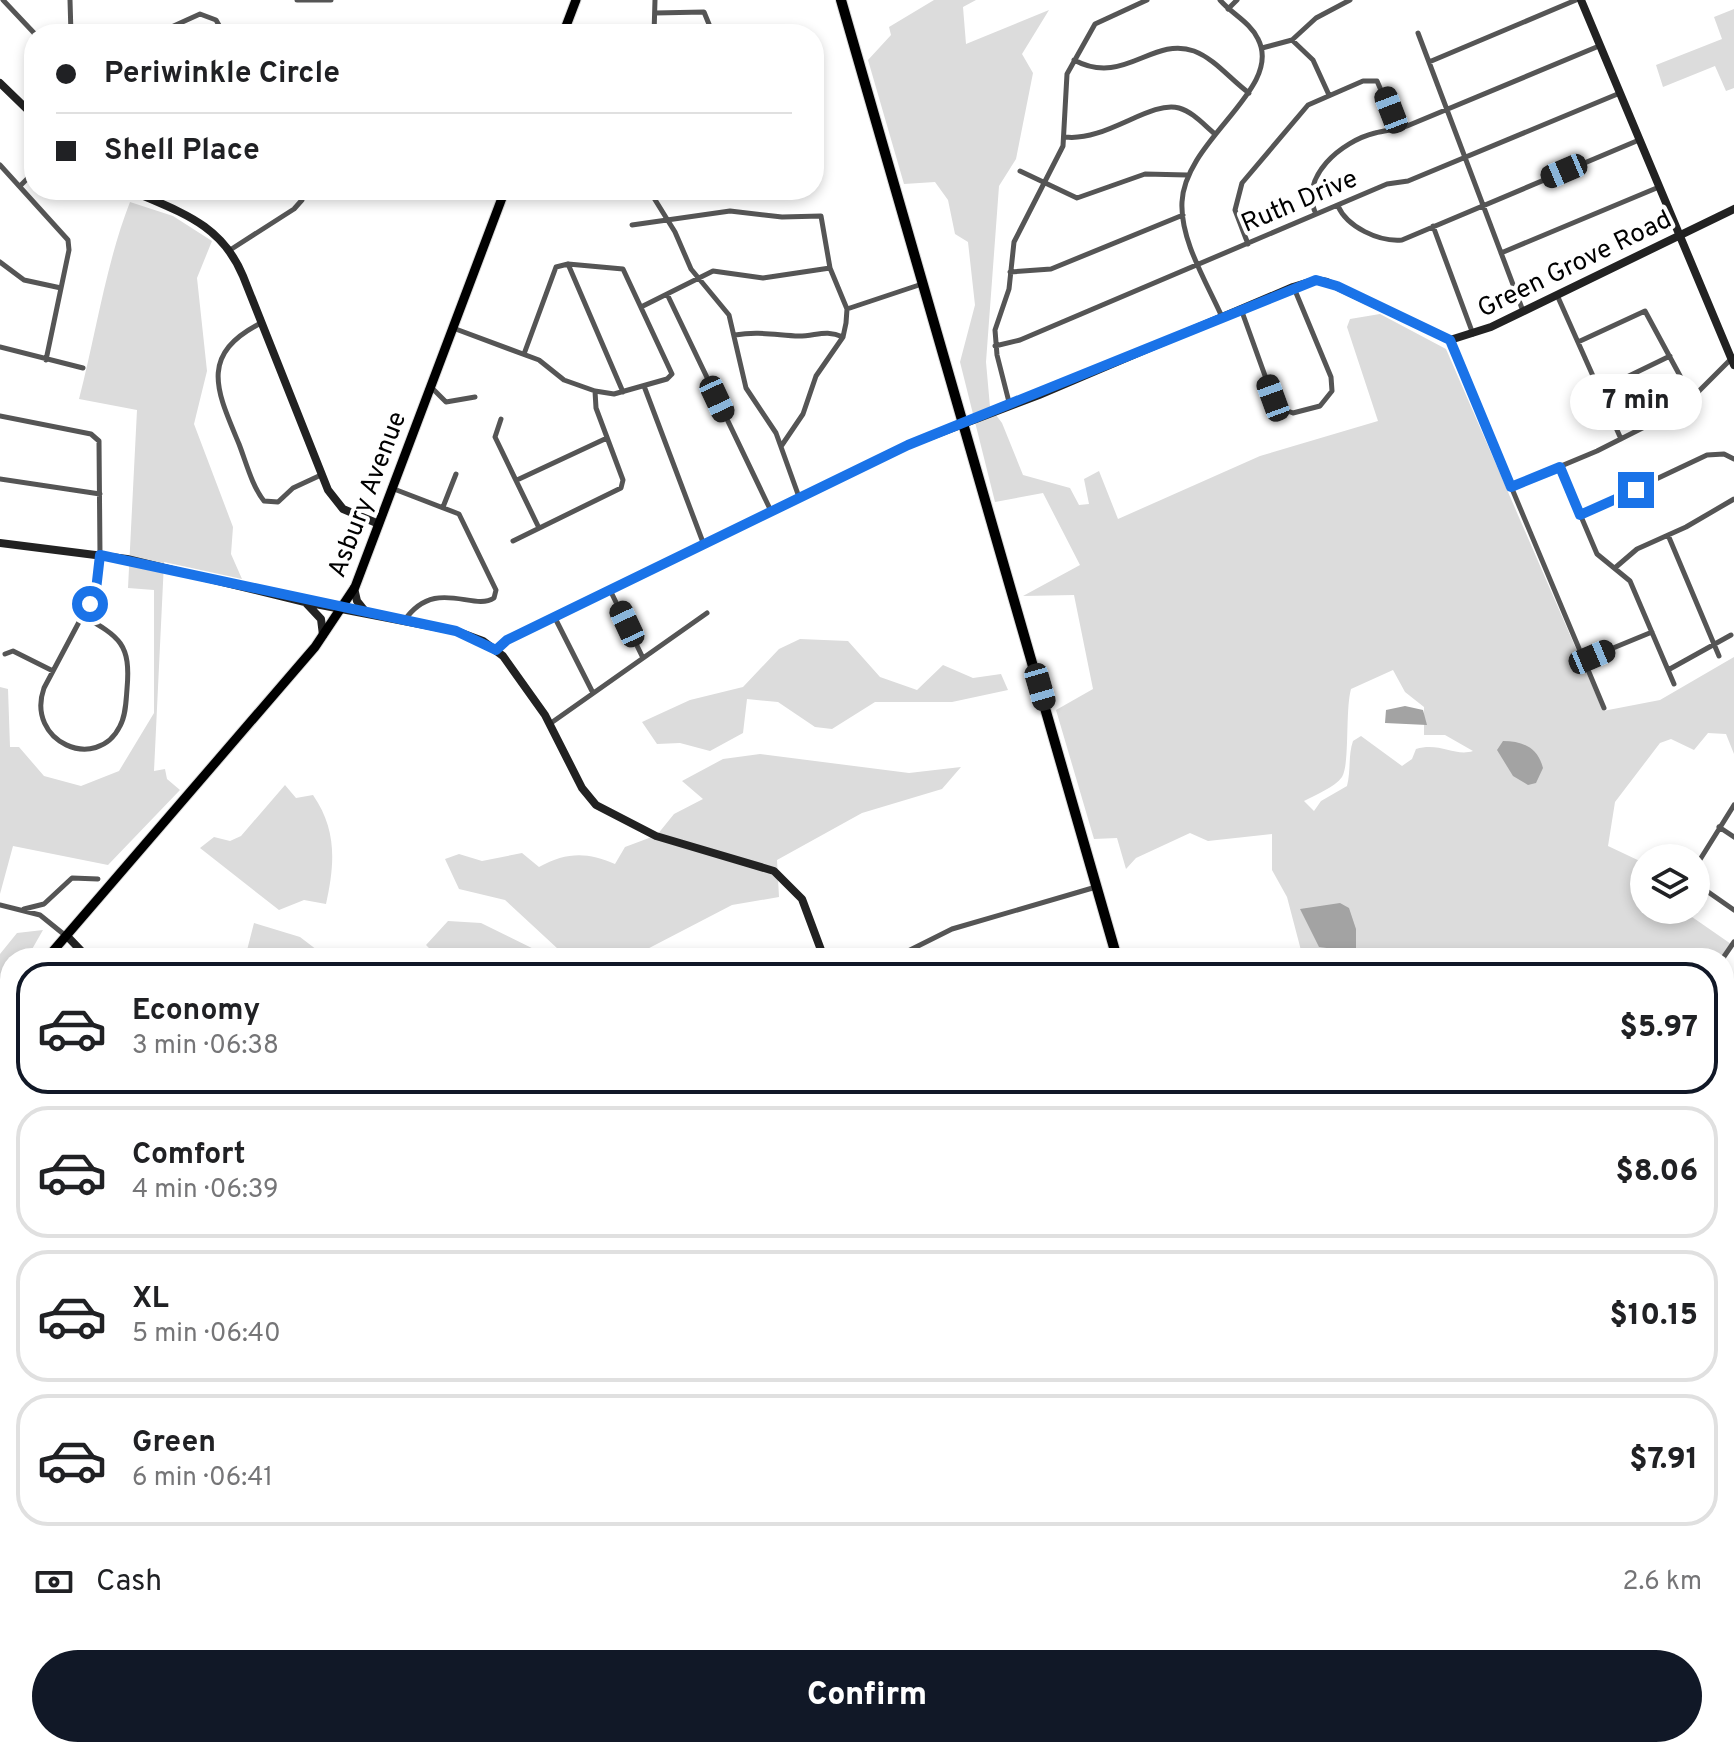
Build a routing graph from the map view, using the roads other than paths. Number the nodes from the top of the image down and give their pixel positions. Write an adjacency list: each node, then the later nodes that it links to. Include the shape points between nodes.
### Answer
1 (3, 0): 15 (street)
2 (70, 0): 16 (street)
3 (297, 0): 4 (street)
4 (331, 0)
5 (576, 0): 19 (main road)
6 (655, 0): 14 (street)
7 (841, 0): 70 (highway)
8 (1147, 0): 26 (street, via 1095,24)
9 (1220, 0): 13 (street)
10 (1237, 0): 13 (street)
11 (1350, 0): 23 (street, via 1316,18)
12 (1578, 0): 24 (street); 27 (street)
13 (1228, 9): 25 (street, via 1251,27)
14 (655, 13): 20 (street); 21 (street, via 704,12)
15 (26, 24)
16 (71, 24)
17 (177, 24): 18 (street, via 205,14)
18 (218, 24)
19 (567, 24)
20 (654, 24)
21 (709, 24)
22 (1418, 33): 27 (street)
23 (1292, 40): 25 (street); 31 (street, via 1313,60)
24 (1599, 46): 30 (street); 33 (street)
25 (1262, 48): 29 (street, via 1261,71)
26 (1074, 60): 29 (street, via 1106,69 1168,49 1191,50); 36 (street, via 1064,89)
27 (1429, 62): 33 (street)
28 (0, 83): 32 (street)
29 (1249, 93): 35 (street)
30 (1620, 93): 37 (street); 38 (street, Ruth Drive)
31 (1329, 95): 34 (street, via 1377,81); 61 (street, via 1304,108 1239,187 1235,210)
32 (24, 106)
33 (1447, 109): 34 (street); 38 (street)
34 (1398, 129): 55 (street, via 1373,133 1340,149 1312,185)
35 (1215, 134): 36 (street, via 1187,111 1170,107 1092,138); 41 (street)
36 (1065, 137): 43 (street)
37 (1639, 140): 45 (street); 53 (street)
38 (1465, 157): 52 (street, Ruth Drive); 53 (street)
39 (0, 165): 44 (street)
40 (1020, 171): 43 (street)
41 (1187, 175): 43 (street, via 1145,174 1080,198); 56 (street)
42 (24, 182): 44 (street)
43 (1044, 183): 68 (street, via 1014,242)
44 (20, 186): 46 (street)
45 (1659, 187): 60 (street); 63 (street)
46 (24, 190)
47 (32, 200): 72 (street, via 68,240)
48 (151, 200): 62 (street, via 206,227)
49 (302, 200): 62 (street)
50 (498, 200): 81 (main road, Asbury Avenue)
51 (655, 200): 57 (street)
52 (1338, 205): 55 (street, Ruth Drive); 59 (street, via 1346,220 1389,240 1408,239)
53 (1483, 205): 59 (street); 63 (street)
54 (1734, 209): 60 (street, Green Grove Road)
55 (1316, 214): 61 (street, Ruth Drive)
56 (1183, 215): 66 (street); 68 (street, via 1051,269)
57 (667, 221): 58 (street); 67 (street, via 730,211 782,217 818,214); 69 (street)
58 (632, 225)
59 (1433, 226): 82 (street)
60 (1679, 234): 74 (street, Green Grove Road); 92 (street)
61 (1248, 244): 66 (street, Ruth Drive)
62 (230, 250): 80 (street)
63 (1501, 253): 78 (street)
64 (0, 262): 72 (street, via 24,280)
65 (568, 264): 75 (street, via 625,270); 89 (street, via 551,273); 98 (street)
66 (1199, 264): 79 (street); 87 (street, Ruth Drive)
67 (830, 268): 69 (street, via 763,278 713,271); 76 (street)
68 (1010, 272): 87 (street)
69 (699, 279): 73 (street); 83 (street, via 729,315)
70 (923, 284): 76 (street); 104 (highway)
71 (1293, 287): 77 (street); 77 (street, via 1331,377 1330,397 1320,406 1293,413 1276,403); 85 (street, via 1327,282)
72 (61, 288): 91 (street)
73 (667, 294): 75 (street); 120 (street)
74 (1557, 294): 78 (street, Green Grove Road); 86 (street)
75 (643, 306): 94 (street, via 672,374)
76 (847, 309): 84 (street)
77 (1241, 309): 79 (street)
78 (1523, 311): 82 (street, Green Grove Road)
79 (1222, 317): 101 (street)
80 (261, 323): 111 (street); 111 (street, via 241,333 223,353 217,377 224,407 264,501 278,502)
81 (453, 328): 89 (street); 95 (main road, Asbury Avenue)
82 (1473, 334): 85 (street, Green Grove Road)
83 (735, 335): 84 (street, via 830,331); 107 (street, via 746,388)
84 (843, 337): 107 (street, via 823,362 803,414)
85 (1450, 340): 114 (street)
86 (1578, 342): 90 (street, via 1645,311); 96 (street)
87 (995, 346): 101 (street)
88 (0, 347): 91 (street)
89 (524, 354): 97 (street, via 569,383)
90 (1670, 356): 96 (street); 100 (street)
91 (46, 360): 93 (street)
92 (1733, 360): 100 (street)
93 (83, 368)
94 (644, 386): 98 (street); 127 (street)
95 (431, 387): 99 (street, via 446,402); 115 (main road, Asbury Avenue)
96 (1600, 390): 106 (street)
97 (595, 391): 98 (street); 105 (street)
98 (623, 392)
99 (475, 397)
100 (1692, 398): 106 (street)
101 (1010, 406): 104 (street)
102 (0, 416): 116 (street, via 95,435 100,443)
103 (501, 419): 113 (street, via 495,437)
104 (964, 423): 117 (street); 159 (highway)
105 (607, 438): 113 (street); 123 (street, via 623,485)
106 (1621, 439): 109 (street)
107 (782, 445): 117 (street)
108 (1734, 459): 121 (street, via 1707,455)
109 (1560, 467): 114 (street); 121 (street)
110 (456, 474): 119 (street)
111 (321, 475): 122 (street, via 340,507)
112 (0, 479): 116 (street)
113 (517, 480): 123 (street)
114 (1511, 487): 147 (street)
115 (394, 489): 119 (street); 122 (main road, Asbury Avenue)
116 (100, 494): 128 (street)
117 (800, 498): 120 (street)
118 (1734, 499): 124 (street)
119 (443, 507): 138 (street, via 463,520 496,595 486,602 437,599 411,610)
120 (772, 512): 127 (street)
121 (1580, 515): 129 (street, via 1597,554)
122 (379, 524): 130 (main road, Asbury Avenue)
123 (539, 528): 125 (street)
124 (1668, 535): 129 (street, via 1637,549); 142 (street)
125 (513, 541)
126 (0, 543): 128 (street)
127 (705, 546): 131 (street)
128 (100, 555): 132 (street); 136 (street, via 96,590)
129 (1616, 567): 139 (street, via 1630,581)
130 (354, 588): 133 (main road, Asbury Avenue); 134 (street)
131 (611, 592): 137 (street); 145 (street)
132 (305, 602): 133 (street); 141 (street, via 321,619)
133 (343, 609): 134 (street); 141 (main road, Asbury Avenue)
134 (365, 612): 138 (street)
135 (707, 613): 145 (street)
136 (83, 616): 149 (street); 149 (street, via 115,635 127,658 124,714 112,737 81,749 51,735 40,704)
137 (555, 618): 143 (street); 151 (street)
138 (404, 621): 143 (street, via 467,634)
139 (1652, 632): 147 (street); 148 (street)
140 (1731, 635): 142 (street)
141 (324, 637): 164 (main road, Asbury Avenue)
142 (1714, 644): 146 (street); 148 (street)
143 (496, 650): 153 (street)
144 (5, 654): 149 (street, via 13,651)
145 (642, 656): 151 (street)
146 (1719, 656)
147 (1584, 660): 152 (street)
148 (1668, 670): 150 (street)
149 (53, 671)
150 (1674, 684)
151 (593, 693): 153 (street)
152 (1604, 708)
153 (551, 723): 167 (street, via 582,788 601,809 656,836 752,862 784,878 806,907)
154 (1734, 805): 155 (street)
155 (1719, 827): 156 (street); 157 (street)
156 (1734, 837)
157 (1710, 844)
158 (98, 879): 162 (street, via 72,878 44,904)
159 (1097, 887): 168 (street, via 952,929); 169 (highway)
160 (1710, 893): 163 (street)
161 (0, 905): 162 (street)
162 (24, 909): 164 (street)
163 (1734, 910)
164 (67, 936): 165 (main road, Asbury Avenue); 166 (street)
165 (56, 948)
166 (78, 948)
167 (820, 948)
168 (914, 948)
169 (1114, 948)

